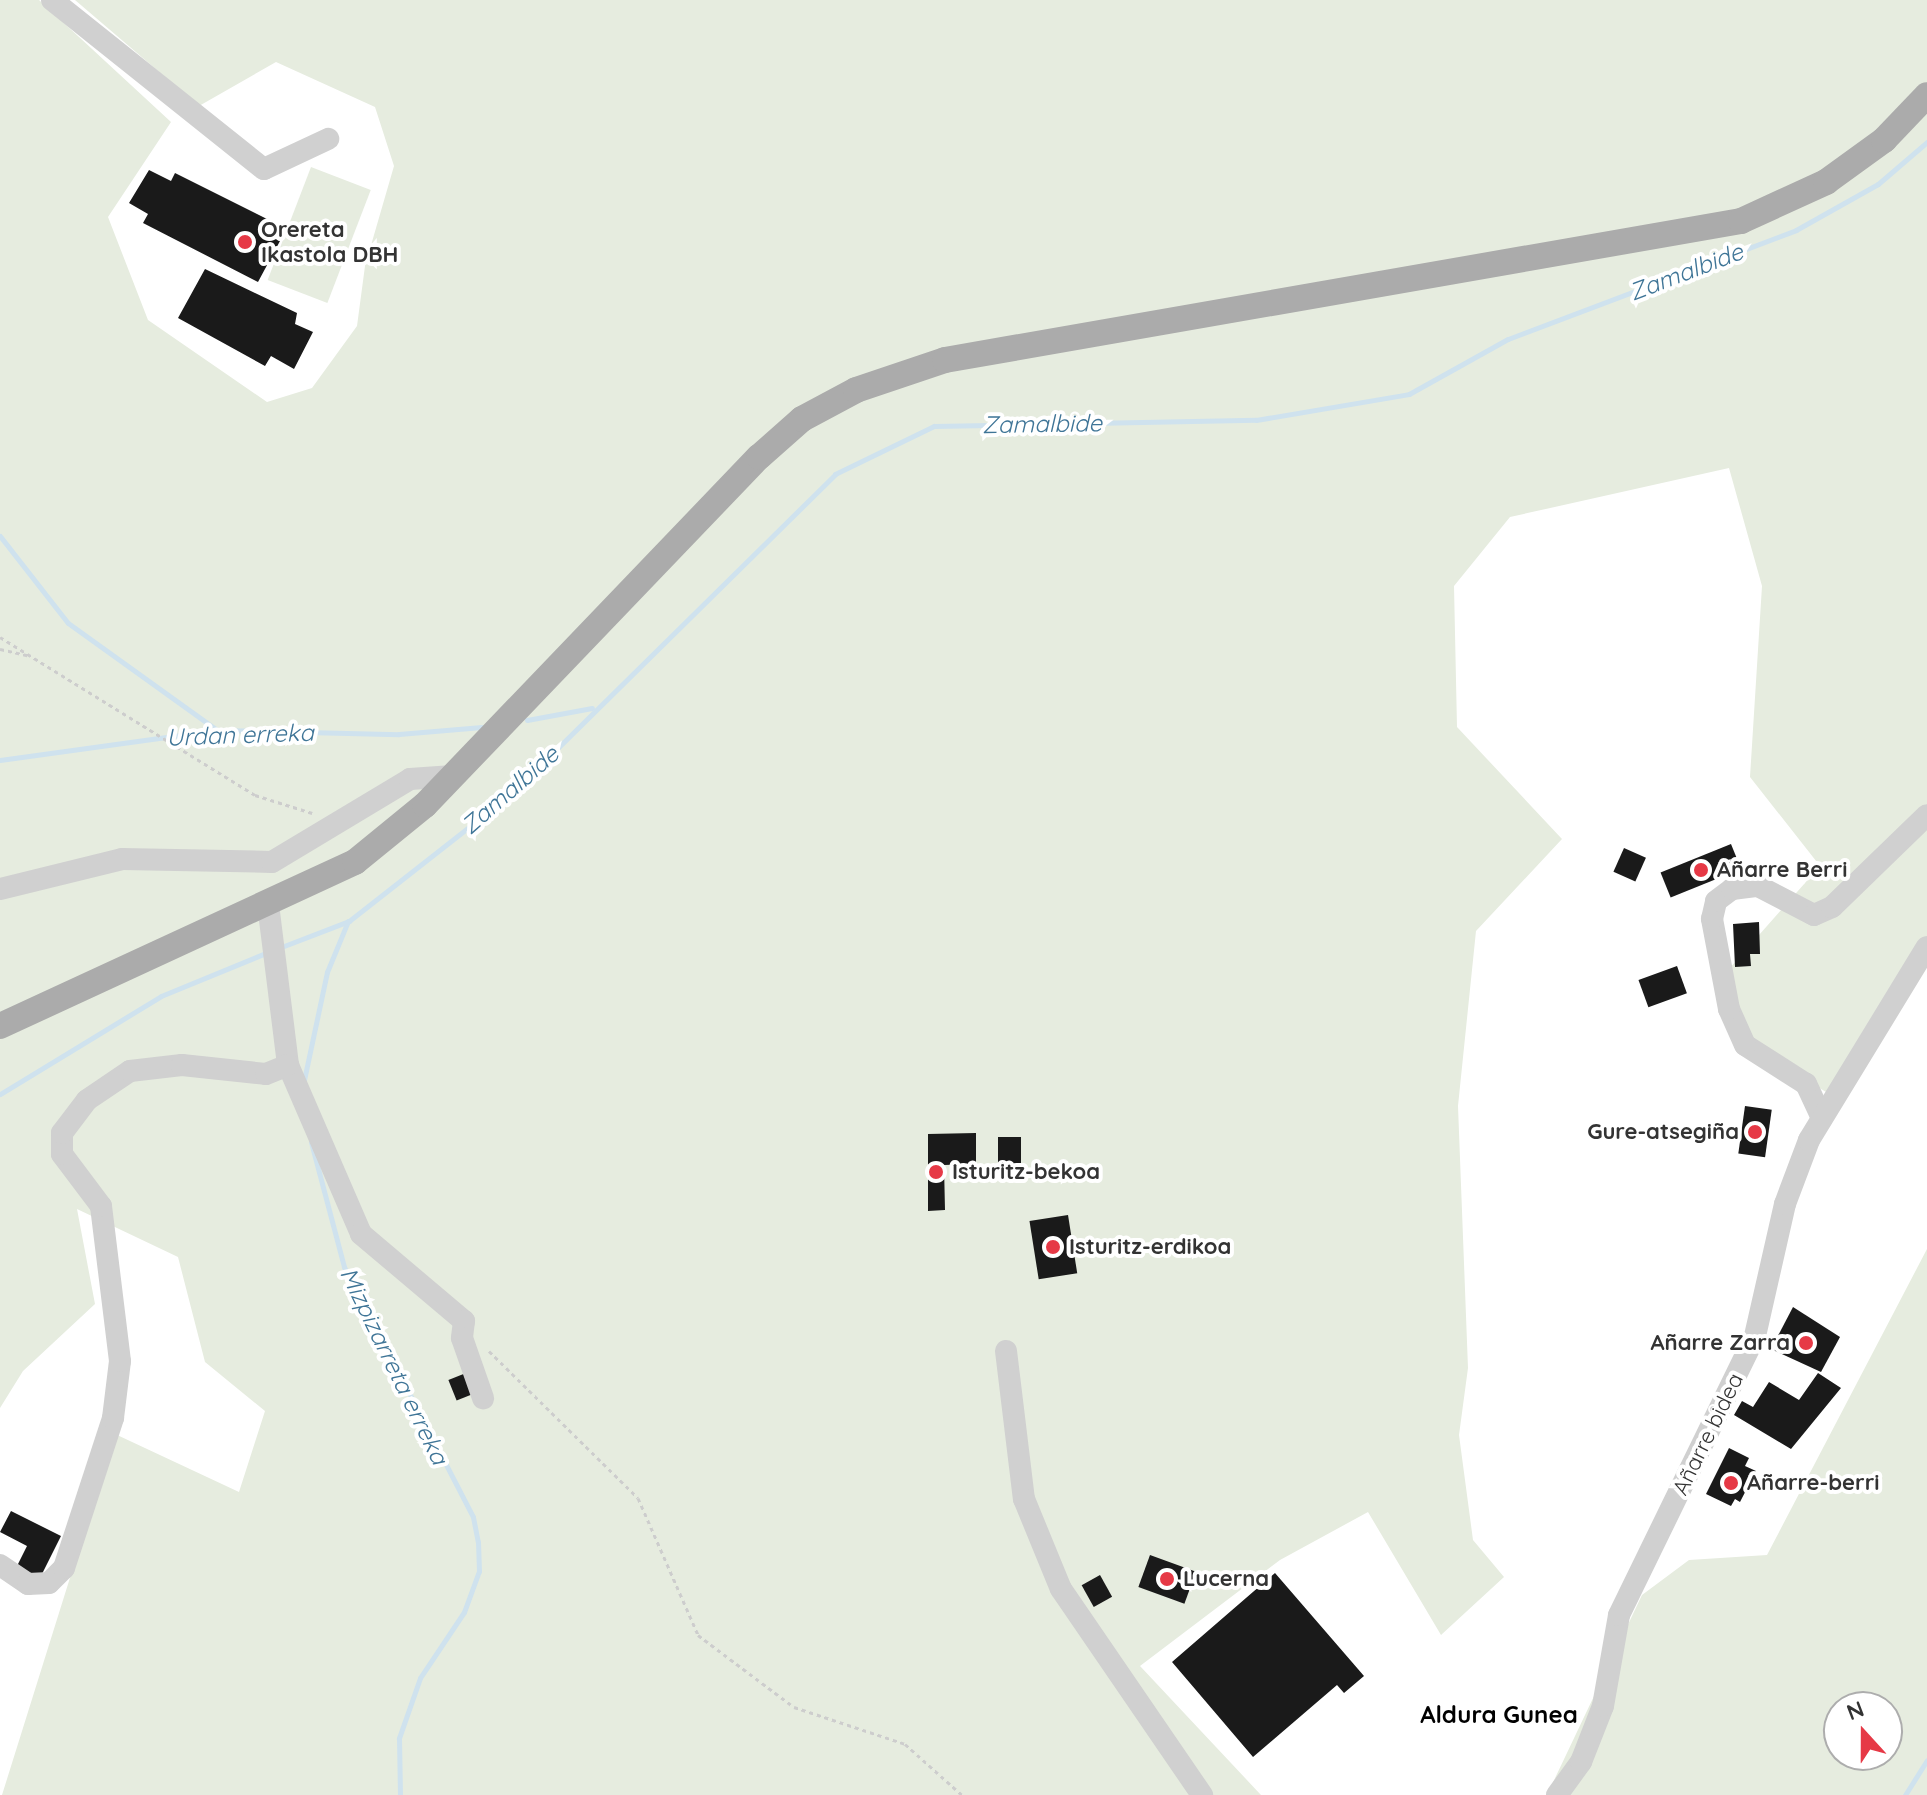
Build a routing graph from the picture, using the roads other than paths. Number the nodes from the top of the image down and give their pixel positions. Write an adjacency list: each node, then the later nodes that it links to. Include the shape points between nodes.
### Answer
1 (52, 0): 3 (street, via 264,169)
2 (1927, 95): 4 (main road, via 1884,140 1826,182 1741,221 945,360 856,390 802,419 759,457)
3 (328, 139)
4 (453, 776): 6 (street, via 410,779 272,862 251,866 122,859); 7 (main road, via 355,862)
5 (1927, 815): 11 (street, via 1832,907 1814,915 1758,886 1732,889 1716,901 1712,919 1729,1009 1745,1045 1806,1084)
6 (0, 889)
7 (268, 904): 9 (main road); 10 (street)
8 (1927, 947): 11 (street, Añarre bidea)
9 (0, 1026)
10 (288, 1065): 13 (street, via 361,1234 464,1321 462,1338); 14 (street, via 266,1074 182,1065 130,1071 87,1100 62,1133 62,1154 101,1206 104,1220 120,1361 113,1418 64,1568 49,1583 28,1584)
11 (1822, 1118): 16 (street, Añarre bidea, via 1785,1204 1755,1336 1619,1615 1603,1706 1581,1762)
12 (1006, 1351): 15 (street, via 1024,1499 1061,1589)
13 (483, 1398)
14 (0, 1565)
15 (1202, 1795)
16 (1557, 1795)

